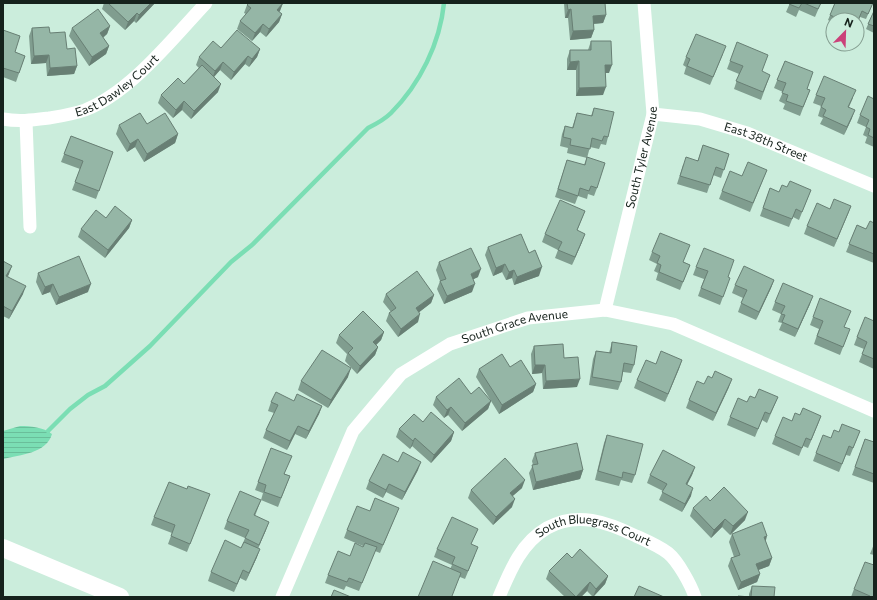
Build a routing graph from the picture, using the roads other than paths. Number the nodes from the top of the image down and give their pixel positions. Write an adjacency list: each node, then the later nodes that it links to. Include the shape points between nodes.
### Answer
1 (206, 3): 5 (street, East Dawley Court, via 141,72 112,95 85,110)
2 (644, 3): 3 (street, South Tyler Avenue)
3 (653, 114): 6 (street, East 38th Street, via 700,119 748,133); 8 (street, South Tyler Avenue)
4 (3, 119): 5 (street, East Dawley Court)
5 (26, 121): 7 (street)
6 (874, 186)
7 (30, 227)
8 (605, 310): 9 (street, South Grace Avenue, via 673,324); 12 (street, South Grace Avenue, via 528,318 450,344 400,374 353,431)
9 (874, 411)
10 (3, 548): 11 (street)
11 (120, 597)
12 (282, 597)
13 (499, 597): 14 (street, South Bluegrass Court, via 513,564 533,538 559,522 576,519 596,520 615,526 669,553 692,589)
14 (694, 597)

